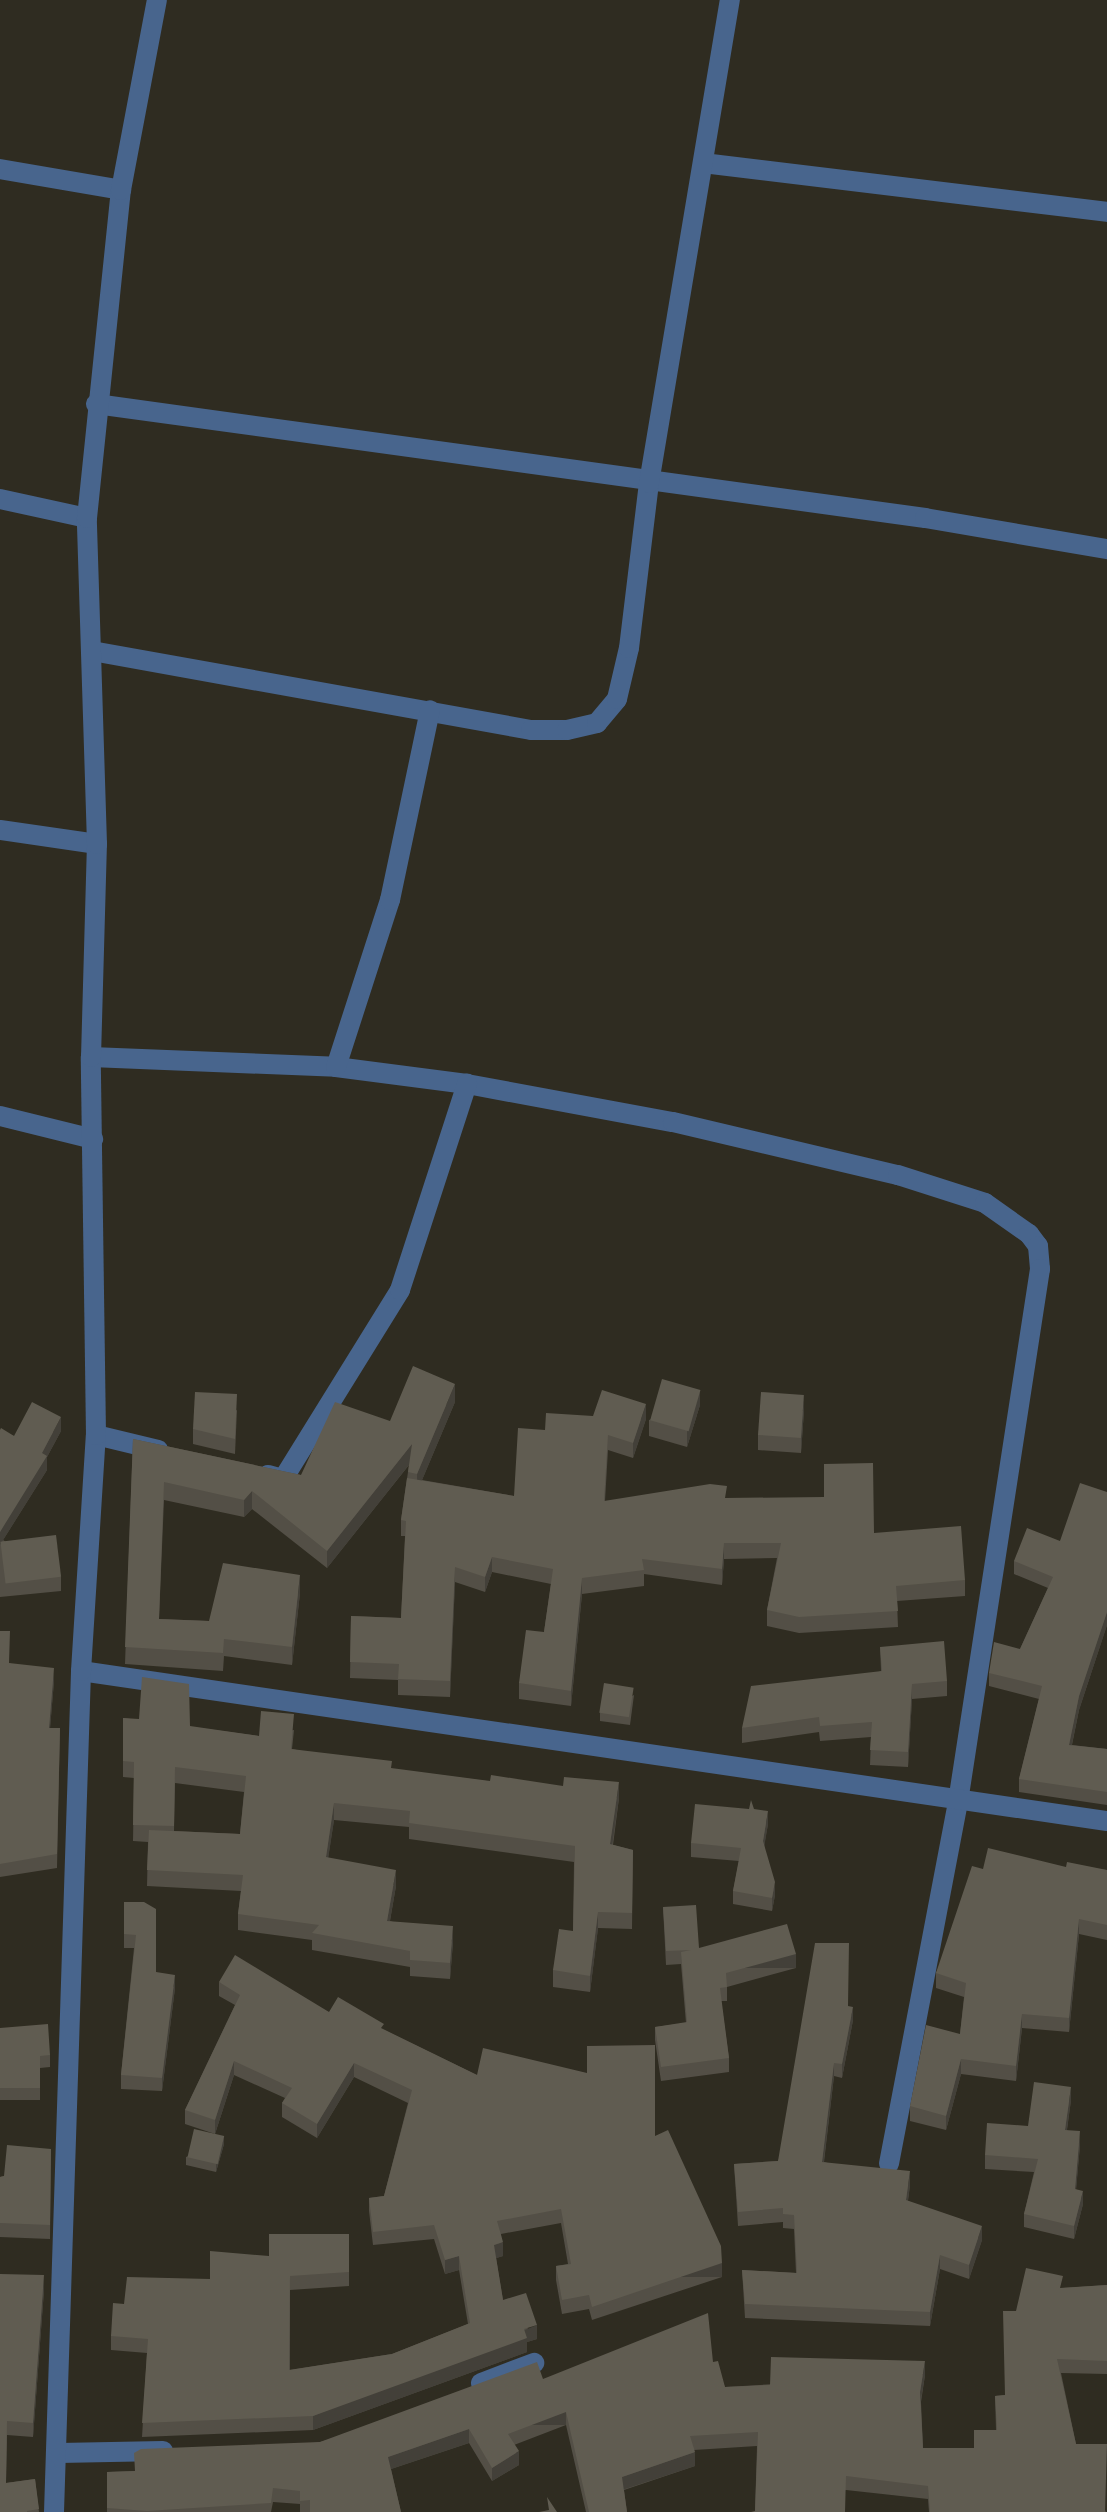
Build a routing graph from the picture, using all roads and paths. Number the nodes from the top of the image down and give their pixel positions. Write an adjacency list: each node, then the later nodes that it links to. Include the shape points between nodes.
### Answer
1 (157, 0): 5 (street)
2 (730, 0): 3 (street)
3 (703, 163): 6 (street); 8 (street)
4 (0, 169): 5 (street)
5 (121, 190): 7 (street)
6 (1107, 212)
7 (96, 404): 8 (street); 10 (street)
8 (649, 483): 11 (street, via 925,518); 13 (street, via 629,648 617,699 597,723 531,730)
9 (0, 499): 10 (street)
10 (87, 518): 12 (street)
11 (1107, 549)
12 (92, 651): 13 (street); 15 (street)
13 (430, 710): 17 (street, via 390,900)
14 (0, 830): 15 (street)
15 (97, 844): 16 (street)
16 (91, 1057): 17 (street); 20 (street)
17 (336, 1067): 18 (street)
18 (467, 1084): 23 (street, via 404,1279 360,1362 283,1479); 25 (street, via 673,1122 898,1175 985,1203 1014,1219 1038,1246 1040,1269)
19 (0, 1116): 20 (street)
20 (93, 1139): 21 (street)
21 (96, 1435): 22 (street); 24 (street)
22 (183, 1455)
23 (240, 1469)
24 (81, 1671): 25 (street); 31 (street)
25 (958, 1802): 26 (street); 27 (street)
26 (1107, 1821)
27 (889, 2163)
28 (534, 2363): 29 (street)
29 (460, 2391)
30 (181, 2450): 31 (street)
31 (59, 2453): 32 (street)
32 (54, 2512)

